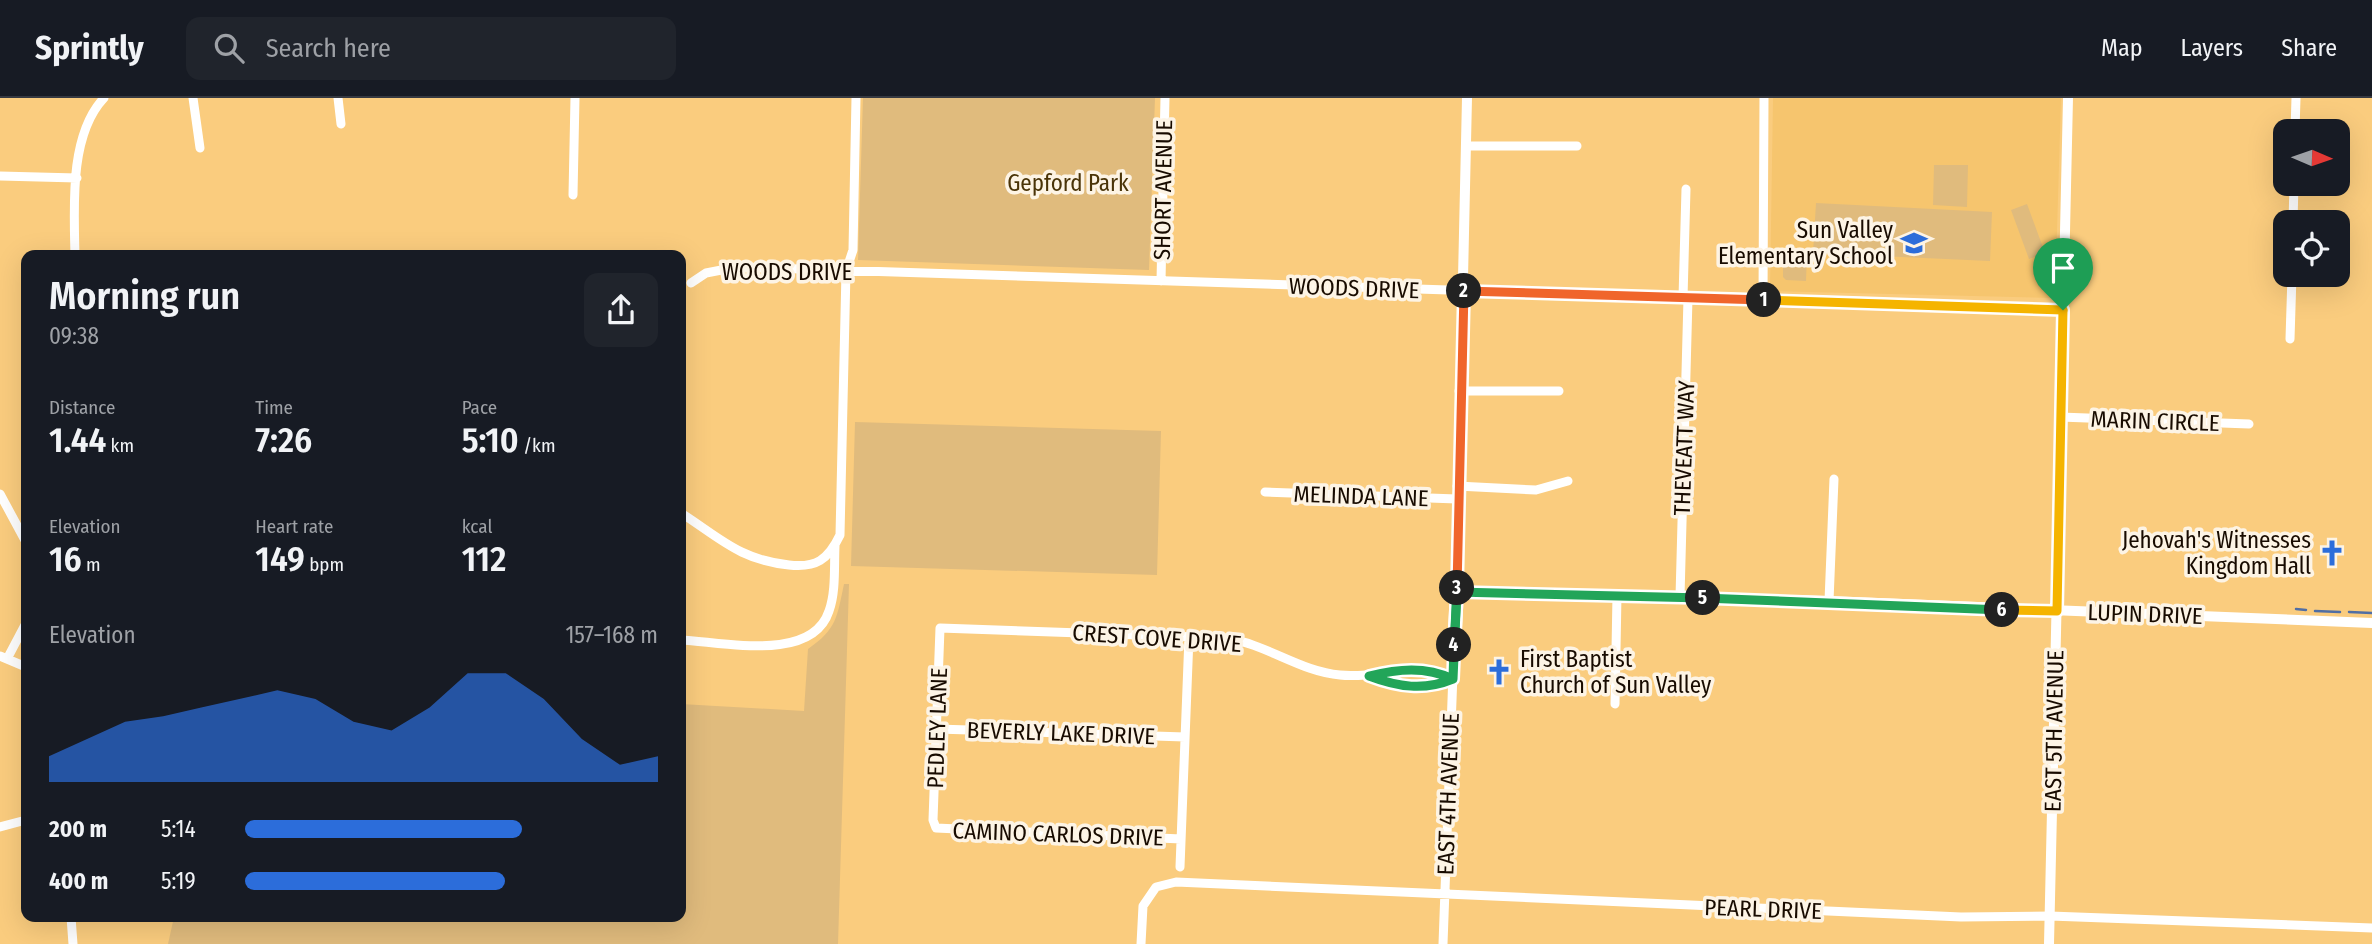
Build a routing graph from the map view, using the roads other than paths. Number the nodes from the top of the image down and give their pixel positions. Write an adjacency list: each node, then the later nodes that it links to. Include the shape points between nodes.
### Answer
1 (104, 98): 17 (street, via 81,139)
2 (193, 98): 15 (street)
3 (338, 98): 12 (street)
4 (575, 98): 19 (street)
5 (856, 98): 21 (street, via 852,250)
6 (1165, 98): 22 (street, SHORT AVENUE)
7 (1467, 98): 13 (street, EAST 4TH AVENUE)
8 (1764, 98): 27 (street)
9 (2068, 98): 28 (street, EAST 5TH AVENUE)
10 (2296, 98): 11 (street)
11 (2295, 119)
12 (341, 124)
13 (1466, 146): 14 (street); 25 (street, EAST 4TH AVENUE)
14 (1577, 146)
15 (200, 148)
16 (0, 176): 17 (street)
17 (77, 178): 20 (street)
18 (1686, 188): 26 (street, THEVEATT WAY)
19 (573, 195)
20 (75, 250)
21 (846, 271): 22 (street, WOODS DRIVE); 23 (street, WOODS DRIVE, via 737,267 706,273); 42 (street, via 840,535)
22 (1161, 281): 25 (street, WOODS DRIVE)
23 (691, 283)
24 (2292, 287): 29 (street)
25 (1462, 291): 26 (street, WOODS DRIVE); 30 (street, EAST 4TH AVENUE)
26 (1686, 298): 27 (street, WOODS DRIVE); 45 (street, THEVEATT WAY)
27 (1763, 300): 28 (street, WOODS DRIVE)
28 (2063, 310): 32 (street, EAST 5TH AVENUE)
29 (2290, 340)
30 (1460, 391): 31 (street); 36 (street, EAST 4TH AVENUE)
31 (1559, 391)
32 (2060, 417): 33 (street, MARIN CIRCLE); 47 (street, EAST 5TH AVENUE)
33 (2249, 424)
34 (1834, 479): 46 (street)
35 (1568, 481): 36 (street, via 1536,490)
36 (1457, 486): 39 (street, EAST 4TH AVENUE)
37 (1265, 492): 39 (street, MELINDA LANE)
38 (0, 494): 41 (street)
39 (1457, 499): 43 (street, EAST 4TH AVENUE)
40 (686, 517): 42 (street, via 728,546 762,562 808,567 824,560)
41 (21, 533)
42 (836, 543): 52 (street, via 828,615 816,633 786,645)
43 (1457, 592): 44 (street, LUPIN DRIVE); 56 (street, EAST 4TH AVENUE)
44 (1617, 595): 45 (street, LUPIN DRIVE); 57 (street)
45 (1680, 597): 46 (street, LUPIN DRIVE)
46 (1829, 601): 47 (street, LUPIN DRIVE)
47 (2057, 611): 48 (street, LUPIN DRIVE); 66 (street, EAST 5TH AVENUE)
48 (2372, 623)
49 (940, 628): 51 (street, CREST COVE DRIVE); 58 (street, PEDLEY LANE)
50 (21, 631): 53 (street)
51 (1189, 637): 55 (street, CREST COVE DRIVE, via 1238,640 1333,674); 59 (street)
52 (686, 640)
53 (4, 658): 54 (street)
54 (21, 665)
55 (1369, 676): 56 (street, CREST COVE DRIVE, via 1408,670 1435,671); 56 (street, CREST COVE DRIVE, via 1396,686 1434,687)
56 (1453, 679): 65 (street, EAST 4TH AVENUE)
57 (1615, 704)
58 (937, 729): 59 (street, BEVERLY LAKE DRIVE); 62 (street, PEDLEY LANE)
59 (1185, 737): 63 (street)
60 (21, 821): 61 (street)
61 (0, 827)
62 (936, 828): 63 (street, CAMINO CARLOS DRIVE)
63 (1181, 839): 64 (street)
64 (1180, 867)
65 (1444, 893): 66 (street, PEARL DRIVE, via 1961,917); 70 (street, PEARL DRIVE, via 1176,882 1156,887 1143,906); 71 (street, EAST 4TH AVENUE)
66 (2050, 916): 68 (street, PEARL DRIVE); 72 (street, EAST 5TH AVENUE)
67 (71, 922): 69 (street)
68 (2372, 928)
69 (73, 944)
70 (1142, 944)
71 (1443, 944)
72 (2049, 944)

